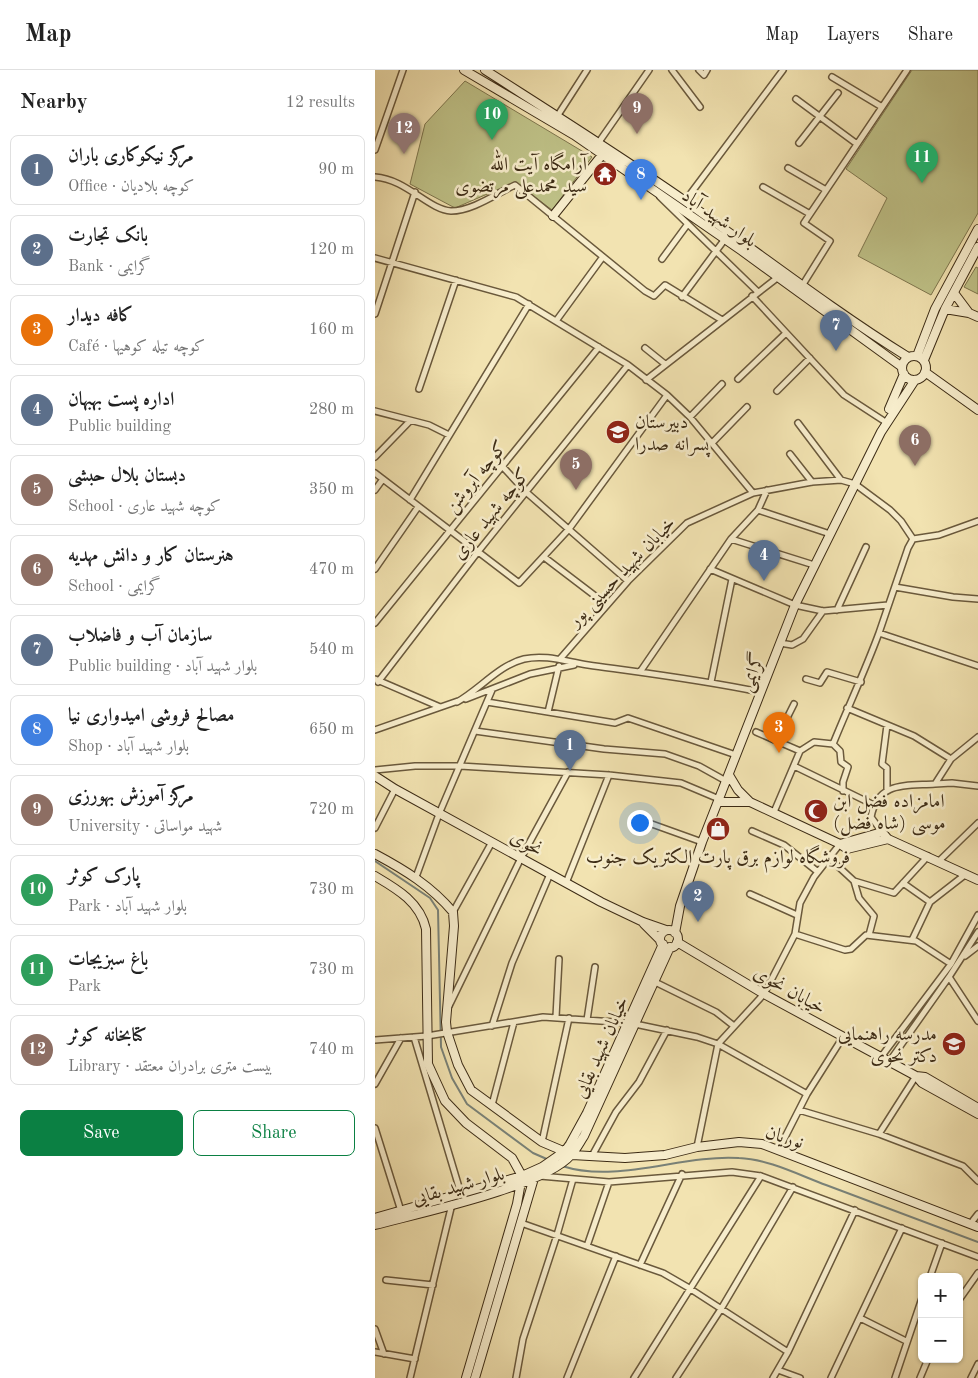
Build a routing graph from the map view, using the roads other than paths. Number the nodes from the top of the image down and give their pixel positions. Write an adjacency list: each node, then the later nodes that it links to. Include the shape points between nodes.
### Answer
1 (403, 70): 21 (street)
2 (464, 70): 22 (main road, بلوار شهید آباد)
3 (486, 70): 16 (main road, بلوار شهید آباد)
4 (587, 70): 16 (street)
5 (649, 70): 18 (street)
6 (672, 70): 14 (street)
7 (699, 70): 8 (street, via 704,74)
8 (707, 70)
9 (783, 70): 29 (street)
10 (907, 70): 15 (street)
11 (833, 77): 15 (street)
12 (838, 93): 17 (street)
13 (796, 99): 17 (street)
14 (700, 107)
15 (882, 107): 20 (street)
16 (558, 116): 18 (main road, بلوار شهید آباد)
17 (820, 116): 19 (street); 20 (street)
18 (599, 142): 29 (main road, بلوار شهید آباد)
19 (799, 143)
20 (857, 144): 27 (street)
21 (375, 150)
22 (602, 154): 26 (main road, بلوار شهید آباد); 31 (main road)
23 (788, 168): 27 (street)
24 (375, 177): 28 (street, via 404,184)
25 (763, 187): 30 (street)
26 (650, 188): 32 (street); 34 (main road, بلوار شهید آباد)
27 (826, 190): 30 (street)
28 (415, 192): 31 (street, via 451,211 465,209 515,185); 40 (street)
29 (685, 201): 43 (main road, بلوار شهید آباد)
30 (810, 214): 43 (street, via 804,222 830,241)
31 (553, 216): 38 (street)
32 (687, 225): 36 (street); 39 (street)
33 (978, 229): 60 (main road, via 935,309)
34 (725, 239): 36 (street); 41 (main road, بلوار شهید آباد)
35 (978, 247): 44 (main road)
36 (715, 251): 45 (street); 46 (street)
37 (375, 258): 40 (street)
38 (602, 258): 46 (street, via 654,296 665,285); 53 (street)
39 (662, 259)
40 (392, 262): 42 (street); 50 (street)
41 (777, 278): 45 (street); 61 (main road, بلوار شهید آباد)
42 (456, 280): 47 (street); 70 (street)
43 (802, 286): 57 (main road, بلوار شهید آباد)
44 (954, 293): 48 (main road); 49 (main road)
45 (755, 294): 52 (street); 54 (street)
46 (682, 297): 52 (street)
47 (529, 304): 53 (street); 81 (street)
48 (945, 310): 49 (main road); 60 (main road)
49 (969, 313): 51 (main road)
50 (375, 314)
51 (978, 317)
52 (722, 320): 62 (street)
53 (556, 321): 55 (street)
54 (786, 333): 59 (street); 66 (street)
55 (599, 347): 63 (street); 85 (street, کوچه آبروشن)
56 (645, 348): 62 (street)
57 (899, 352): 58 (main road, بلوار شهید آباد); 61 (main road)
58 (908, 357): 60 (main road); 64 (main road)
59 (810, 358): 71 (street); 78 (street, via 844,395)
60 (921, 358): 65 (main road)
61 (893, 361): 64 (main road, بلوار شهید آباد)
62 (665, 364): 67 (street)
63 (627, 365): 67 (street); 93 (street, کوچه شهید عاری)
64 (903, 370): 68 (main road); 78 (main road)
65 (925, 372): 68 (main road); 74 (main road)
66 (738, 379)
67 (646, 380): 72 (street)
68 (915, 380): 80 (main road)
69 (722, 384): 76 (street)
70 (419, 389)
71 (777, 391)
72 (667, 395): 76 (street); 99 (street)
73 (747, 407): 82 (street)
74 (978, 410)
75 (375, 411): 77 (street)
76 (691, 417): 82 (street)
77 (410, 421): 81 (street, via 429,425); 84 (street)
78 (884, 421): 80 (main road)
79 (798, 423): 88 (street)
80 (881, 432): 90 (main road, گرایمی)
81 (449, 436): 95 (street)
82 (713, 442): 94 (street)
83 (791, 454): 89 (street)
84 (375, 456)
85 (502, 466): 93 (street); 100 (street, کوچه آبروشن)
86 (375, 472): 87 (street)
87 (383, 479): 91 (street); 95 (street)
88 (841, 480): 89 (street, خیابان شهید حسینی پور); 90 (street, خیابان شهید حسینی پور)
89 (811, 482): 92 (street, خیابان شهید حسینی پور)
90 (855, 484): 101 (main road, گرایمی); 103 (street, via 890,510)
91 (375, 490)
92 (767, 490): 94 (street, خیابان شهید حسینی پور); 97 (street)
93 (526, 492): 99 (street); 105 (street, کوچه شهید عاری)
94 (753, 493): 111 (street, خیابان شهید حسینی پور, via 687,523)
95 (410, 500): 96 (street)
96 (418, 507): 100 (street); 108 (street)
97 (758, 510): 101 (street); 102 (street)
98 (978, 521): 103 (street, via 939,535)
99 (569, 529): 106 (street); 111 (street)
100 (449, 531): 105 (street); 119 (street, کوچه آبروشن)
101 (829, 534): 107 (main road, گرایمی)
102 (731, 539): 107 (street); 109 (street)
103 (913, 539): 112 (street)
104 (866, 547): 117 (street)
105 (477, 552): 106 (street, via 519,583); 128 (street, کوچه شهید عاری)
106 (544, 557): 114 (street)
107 (814, 565): 115 (main road, گرایمی)
108 (375, 569)
109 (710, 569): 110 (street); 126 (street)
110 (732, 579): 115 (street); 129 (street)
111 (629, 581): 114 (street, خیابان شهید حسینی پور)
112 (895, 587): 113 (street, via 953,598); 116 (street)
113 (978, 599)
114 (607, 605): 122 (street, خیابان شهید حسینی پور)
115 (795, 605): 118 (street); 121 (main road, گرایمی)
116 (888, 605): 117 (street); 120 (street)
117 (837, 610): 118 (street)
118 (823, 611): 121 (street, via 803,639 792,645)
119 (375, 623)
120 (879, 633): 125 (street); 130 (street)
121 (780, 643): 132 (main road, گرایمی)
122 (560, 659): 123 (street); 133 (street, via 523,660 510,665)
123 (585, 665): 124 (street); 126 (street)
124 (559, 666): 131 (street); 138 (street)
125 (978, 666)
126 (639, 672): 129 (street)
127 (806, 679): 130 (street, via 820,683 827,672)
128 (377, 680): 136 (street)
129 (711, 682): 132 (street)
130 (861, 682): 137 (street)
131 (492, 690): 133 (street); 134 (street)
132 (760, 692): 147 (main road, گرایمی)
133 (457, 702): 136 (street)
134 (487, 702): 138 (street); 141 (street)
135 (795, 704): 144 (street)
136 (441, 707): 140 (street)
137 (847, 708): 139 (street); 145 (street)
138 (548, 712): 147 (street, via 615,722 628,718)
139 (887, 725): 148 (street, via 914,736); 159 (street, via 882,764 887,768)
140 (375, 730)
141 (475, 731): 149 (street); 155 (street, via 665,754)
142 (756, 732): 144 (street)
143 (978, 737): 148 (street)
144 (776, 740): 146 (street)
145 (833, 744): 146 (street, via 814,742); 160 (street, via 840,751 841,762 847,767)
146 (800, 751): 150 (street)
147 (736, 755): 155 (main road, گرایمی)
148 (951, 759): 156 (street)
149 (460, 766): 151 (street); 152 (street); 165 (street)
150 (793, 766): 160 (street); 164 (street)
151 (375, 770)
152 (568, 772): 153 (street); 177 (street)
153 (609, 775): 161 (street, via 681,783); 187 (street)
154 (375, 776): 158 (main road, نحوی)
155 (728, 778): 161 (main road, گرایمی); 162 (main road)
156 (935, 784): 157 (street); 159 (street)
157 (978, 786)
158 (395, 789): 165 (main road, نحوی); 168 (street)
159 (887, 789): 163 (street)
160 (843, 790): 163 (street)
161 (719, 800): 162 (main road); 173 (main road, گرایمی)
162 (750, 802): 164 (main road)
163 (874, 805): 170 (street, via 871,817)
164 (775, 812): 174 (main road)
165 (439, 814): 172 (main road, نحوی); 184 (street)
166 (649, 823): 173 (street)
167 (978, 824): 179 (street)
168 (375, 828)
169 (752, 831): 180 (street, via 784,845)
170 (882, 832): 171 (main road); 174 (main road)
171 (888, 838): 174 (main road, via 847,850); 176 (main road)
172 (492, 842): 177 (main road, نحوی); 191 (street)
173 (703, 842): 195 (main road, گرایمی)
174 (840, 844): 178 (street)
175 (375, 854): 184 (main road)
176 (928, 856): 179 (main road); 188 (street)
177 (521, 858): 181 (main road, نحوی); 210 (street)
178 (829, 858): 180 (street); 186 (street)
179 (939, 861): 182 (main road)
180 (817, 872): 192 (street)
181 (550, 874): 187 (main road, نحوی); 219 (street, via 513,963)
182 (966, 874): 185 (main road); 190 (street)
183 (375, 876): 224 (main road, via 405,895 423,918 426,929)
184 (416, 877): 191 (main road)
185 (978, 880)
186 (855, 881): 188 (street, via 894,893); 198 (street, via 859,898 874,916)
187 (566, 882): 194 (main road, نحوی)
188 (903, 883): 190 (street)
189 (750, 894): 192 (street)
190 (930, 902): 199 (street)
191 (453, 912): 210 (main road)
192 (797, 915): 197 (street)
193 (978, 915): 205 (street)
194 (643, 922): 195 (main road, نحوی); 201 (main road)
195 (670, 931): 200 (main road); 201 (main road, via 661,934)
196 (978, 932): 203 (street)
197 (795, 934): 198 (street, via 837,950 851,949); 209 (street)
198 (869, 935): 199 (street)
199 (913, 940): 205 (street)
200 (677, 942): 201 (main road); 209 (main road, خیابان نحوی)
201 (664, 944): 208 (main road, خیابان شهید بقایی); 218 (main road, خیابان شهید بقایی)
202 (978, 946): 203 (street)
203 (962, 958): 207 (street)
204 (559, 959): 213 (street)
205 (951, 964): 229 (street)
206 (595, 967): 215 (street)
207 (949, 977): 212 (street); 230 (street)
208 (653, 981): 218 (main road, خیابان شهید بقایی); 220 (street, via 716,1012)
209 (764, 994): 220 (street); 225 (main road, خیابان نحوی)
210 (449, 1006): 222 (main road)
211 (978, 1006): 212 (street)
212 (972, 1012): 216 (street)
213 (556, 1017): 214 (street); 217 (street)
214 (569, 1018): 215 (street); 240 (street)
215 (587, 1020): 218 (street)
216 (978, 1021)
217 (514, 1022): 219 (street); 234 (street)
218 (632, 1023): 221 (street); 243 (main road, خیابان شهید بقایی)
219 (492, 1026): 222 (street)
220 (734, 1026): 228 (street)
221 (667, 1030): 228 (street); 244 (street, via 639,1082 616,1112)
222 (446, 1032): 224 (street); 234 (main road, نوریان, via 471,1090)
223 (414, 1036): 224 (street); 226 (street); 253 (street)
224 (427, 1036): 248 (main road, via 428,1064 445,1101 466,1123 512,1158)
225 (843, 1037): 229 (main road, خیابان نحوی); 233 (street)
226 (401, 1038): 227 (street); 232 (street)
227 (375, 1040)
228 (718, 1044): 233 (street); 241 (street)
229 (881, 1057): 230 (main road, خیابان نحوی)
230 (889, 1062): 231 (main road, خیابان نحوی)
231 (916, 1076): 235 (main road, خیابان نحوی, via 925,1077); 237 (main road, خیابان نحوی, via 922,1083); 239 (street)
232 (375, 1084)
233 (807, 1094): 236 (street)
234 (491, 1105): 240 (main road, نوریان)
235 (978, 1108)
236 (799, 1110): 239 (street); 242 (street)
237 (978, 1114)
238 (375, 1128): 256 (street)
239 (879, 1134): 250 (street, via 963,1166)
240 (542, 1142): 243 (main road, نوریان)
241 (697, 1147): 242 (main road, نوریان, via 739,1142); 244 (main road, نوریان, via 665,1155)
242 (779, 1149): 261 (main road, نوریان)
243 (568, 1153): 244 (main road, نوریان); 245 (main road, خیابان شهید بقایی, via 557,1156); 245 (main road, بلوار شهید بقایی, via 549,1171)
244 (592, 1156)
245 (537, 1174): 248 (main road, بلوار شهید بقایی); 249 (street); 259 (main road)
246 (682, 1174): 247 (street, via 733,1172); 251 (street); 268 (street)
247 (761, 1176): 252 (street); 273 (street)
248 (521, 1179): 253 (main road, بلوار شهید بقایی); 254 (main road, بلوار شهید بقایی); 288 (main road, via 512,1222)
249 (573, 1179): 251 (street); 263 (street)
250 (978, 1181)
251 (609, 1182): 265 (street)
252 (793, 1187): 255 (street); 276 (street)
253 (461, 1194): 256 (main road, بلوار شهید بقایی)
254 (452, 1204): 260 (main road, بلوار شهید بقایی); 272 (street)
255 (855, 1210): 262 (street); 281 (street)
256 (401, 1211): 258 (main road, بلوار شهید بقایی)
257 (978, 1214): 261 (street)
258 (375, 1218)
259 (521, 1223): 263 (street); 289 (main road)
260 (375, 1225)
261 (975, 1225)
262 (902, 1228): 264 (street); 277 (street)
263 (557, 1235): 265 (street); 290 (street, via 523,1339)
264 (942, 1243): 267 (street); 269 (street)
265 (587, 1246): 266 (street)
266 (616, 1256): 268 (street); 291 (street)
267 (978, 1257)
268 (640, 1265): 273 (street, via 663,1273)
269 (931, 1273)
270 (978, 1273): 274 (street)
271 (386, 1280): 272 (street)
272 (433, 1285): 283 (street)
273 (689, 1288): 276 (street); 292 (street)
274 (963, 1294)
275 (918, 1308): 279 (street)
276 (721, 1309): 281 (street); 293 (street)
277 (860, 1318): 279 (street); 296 (street)
278 (375, 1329): 282 (street)
279 (906, 1340): 297 (street)
280 (375, 1352): 282 (street)
281 (788, 1352): 286 (street)
282 (384, 1354): 283 (street)
283 (415, 1359): 287 (street)
284 (926, 1363): 298 (street)
285 (978, 1364): 299 (street)
286 (778, 1370): 294 (street); 295 (street)
287 (410, 1378)
288 (466, 1378)
289 (475, 1378)
290 (516, 1378)
291 (567, 1378)
292 (634, 1378)
293 (676, 1378)
294 (773, 1378)
295 (799, 1378)
296 (831, 1378)
297 (895, 1378)
298 (920, 1378)
299 (971, 1378)

